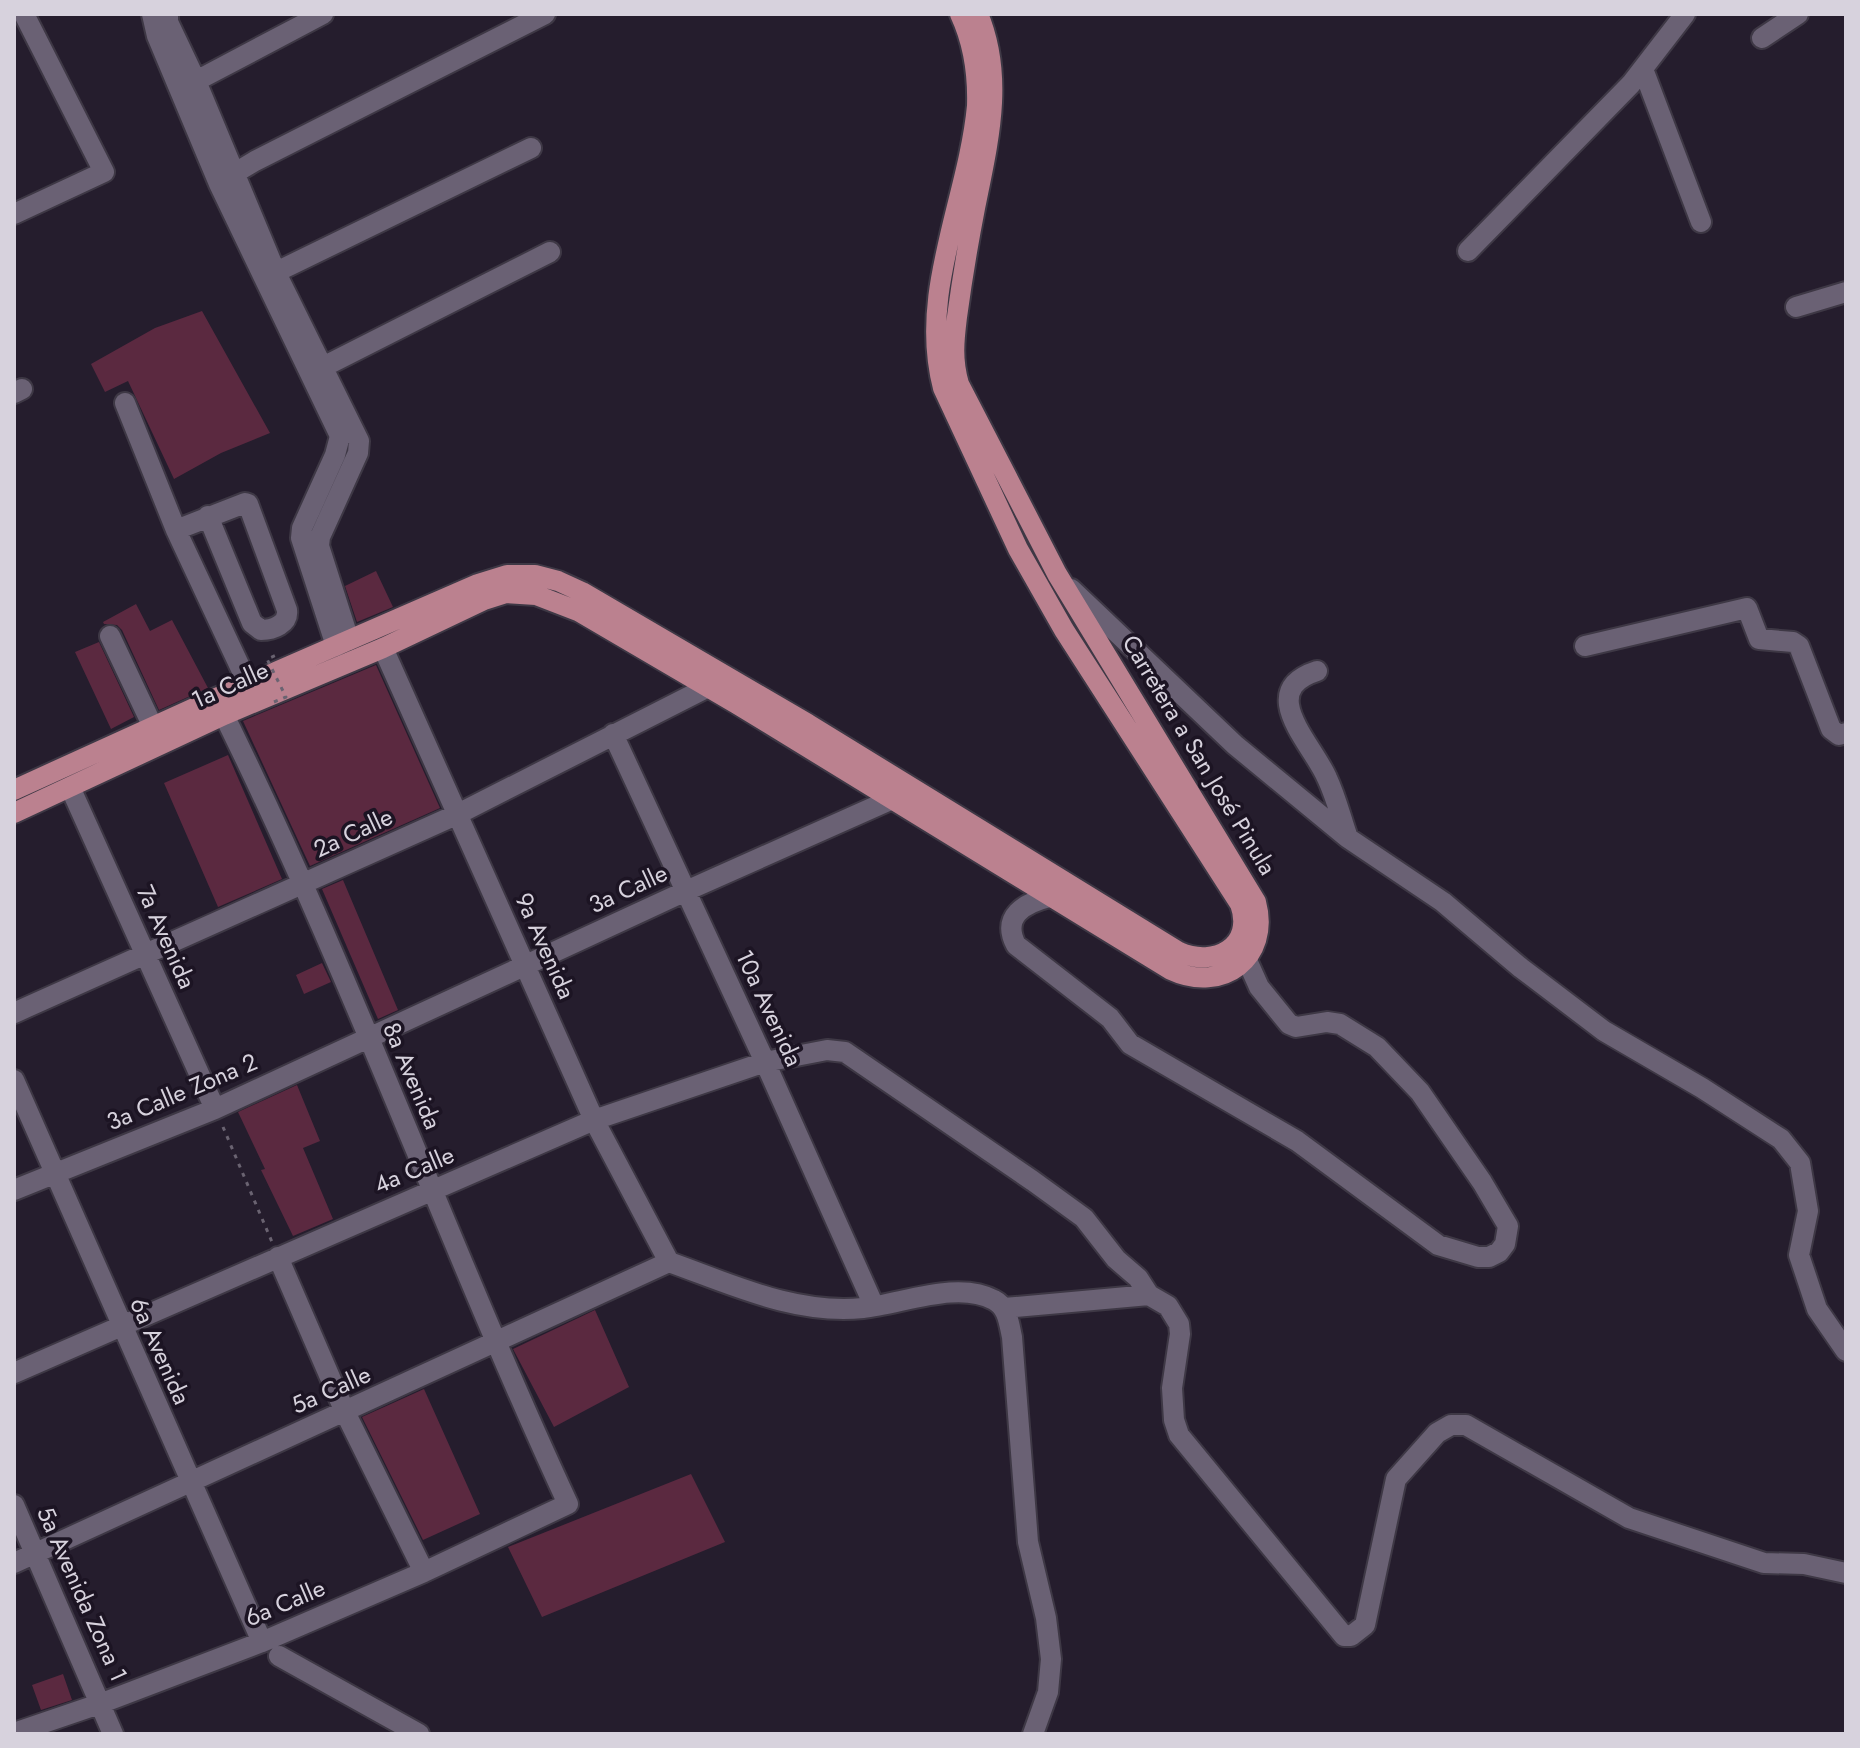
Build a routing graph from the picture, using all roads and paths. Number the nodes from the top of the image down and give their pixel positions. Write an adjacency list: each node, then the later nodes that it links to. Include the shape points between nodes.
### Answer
1 (24, 14): 15 (street, via 104,172)
2 (152, 14): 14 (street, via 157,36)
3 (168, 14): 12 (street)
4 (323, 14): 12 (street)
5 (545, 14): 14 (street)
6 (960, 14): 42 (main road, Carretera a San José Pinula, via 973,50 978,88 973,136 935,314 943,388 1018,549 1064,630 1240,904 1243,920 1237,942 1211,958 1179,952)
7 (978, 14): 26 (main road, Carretera a San José Pinula, via 988,42 994,99 960,281 953,358 959,384)
8 (1685, 14): 11 (street)
9 (1798, 14): 10 (street)
10 (1762, 38)
11 (1643, 69): 16 (street); 17 (street)
12 (196, 81): 14 (street)
13 (531, 148): 19 (street)
14 (226, 179): 19 (street)
15 (14, 214)
16 (1701, 222)
17 (1468, 251)
18 (550, 252): 22 (street)
19 (269, 276): 22 (street); 29 (street, via 340,436 301,538)
20 (1846, 292): 21 (street)
21 (1796, 307)
22 (323, 367): 29 (street, via 359,441 319,546)
23 (125, 403): 25 (street)
24 (208, 516): 24 (street, via 248,504 287,610 276,628 261,630 252,623); 25 (street)
25 (176, 530): 34 (street)
26 (1057, 574): 47 (street, via 1235,745); 52 (main road, Carretera a San José Pinula, via 1256,902 1258,930)
27 (465, 600): 29 (main road, 1a Calle); 31 (main road, 1a Calle); 35 (main road, via 506,593 545,597); 42 (main road, Carretera a San José Pinula, via 492,578 543,577 567,585)
28 (110, 636): 40 (street)
29 (342, 643): 34 (main road, 1a Calle)
30 (1585, 646): 38 (street, via 1747,608 1759,639 1799,646 1831,729)
31 (383, 648): 37 (main road, 1a Calle); 46 (street, 9a Avenida)
32 (279, 654): 36 (path, bridge, via 267,659 286,697)
33 (1317, 671): 47 (street, via 1297,680 1288,706 1327,777)
34 (248, 684): 37 (main road, 1a Calle)
35 (708, 687): 39 (street, 2a Calle); 44 (main road)
36 (274, 702)
37 (220, 706): 40 (main road, 1a Calle); 48 (street, 8a Avenida)
38 (1846, 733)
39 (613, 734): 46 (street, 2a Calle); 49 (street, 10a Avenida)
40 (157, 735): 41 (main road, 1a Calle); 43 (main road, 1a Calle)
41 (70, 787): 45 (main road, 1a Calle); 51 (street, 7a Avenida)
42 (910, 787): 44 (street, 3a Calle)
43 (14, 790)
44 (890, 800): 49 (street, 3a Calle); 50 (main road)
45 (14, 813)
46 (458, 814): 48 (street, 2a Calle); 53 (street, 9a Avenida)
47 (1348, 838): 70 (street, via 1443,902 1604,1031 1781,1139 1800,1163 1808,1211 1799,1255 1817,1309)
48 (304, 885): 51 (street, 2a Calle); 55 (street, 8a Avenida)
49 (686, 891): 53 (street, 3a Calle); 56 (street, 10a Avenida)
50 (1049, 897): 52 (main road, via 1190,978 1227,974); 52 (street, via 1028,902 1017,913 1012,926 1016,945 1110,1018 1130,1044 1297,1141 1438,1245 1478,1257 1499,1252 1508,1226 1420,1092 1377,1047 1340,1024 1289,1024 1259,987)
51 (145, 955): 54 (street, 2a Calle); 58 (street, 7a Avenida)
52 (1246, 958)
53 (525, 966): 55 (street, 3a Calle); 59 (street, 9a Avenida)
54 (14, 1013)
55 (367, 1037): 58 (street, 3a Calle Zona 2); 61 (street, 8a Avenida)
56 (765, 1062): 59 (street, 4a Calle); 65 (street, 4a Calle, via 827,1050 845,1052 1084,1218); 66 (street, 10a Avenida)
57 (14, 1080): 60 (street, 6a Avenida)
58 (215, 1109): 60 (street, 3a Calle Zona 2); 63 (path)
59 (594, 1120): 61 (street, 4a Calle); 64 (street, 9a Avenida)
60 (56, 1172): 62 (street, 3a Calle Zona 2); 68 (street, 6a Avenida)
61 (432, 1189): 63 (street, 4a Calle); 69 (street, 8a Avenida)
62 (14, 1190)
63 (278, 1257): 68 (street, 4a Calle); 72 (street)
64 (669, 1262): 66 (street, via 779,1301 837,1309); 69 (street, 5a Calle)
65 (1149, 1295): 67 (street); 79 (street, via 1168,1306 1179,1324 1172,1388 1179,1435 1344,1636 1365,1625 1396,1479 1437,1433 1451,1425 1466,1425 1629,1518 1764,1563)
66 (874, 1306): 67 (street, via 962,1291 995,1300)
67 (1004, 1308): 86 (street, via 1012,1337 1028,1542 1051,1659 1048,1692)
68 (121, 1326): 71 (street, 4a Calle); 73 (street, 6a Avenida)
69 (496, 1343): 72 (street, 5a Calle); 74 (street, 8a Avenida)
70 (1846, 1351)
71 (14, 1373)
72 (345, 1412): 73 (street, 5a Calle); 78 (street)
73 (190, 1483): 76 (street, 5a Calle); 80 (street, 6a Avenida)
74 (568, 1503): 78 (street, 6a Calle)
75 (14, 1505): 76 (street, 5a Avenida Zona 1)
76 (34, 1554): 77 (street, 5a Calle); 82 (street, 5a Avenida Zona 1)
77 (14, 1563)
78 (424, 1572): 80 (street, 6a Calle)
79 (1846, 1573)
80 (262, 1642): 82 (street, 6a Calle)
81 (279, 1656): 85 (street)
82 (102, 1703): 83 (street, 6a Calle); 84 (street, 5a Avenida Zona 1)
83 (14, 1733)
84 (113, 1734)
85 (419, 1734)
86 (1033, 1734)

